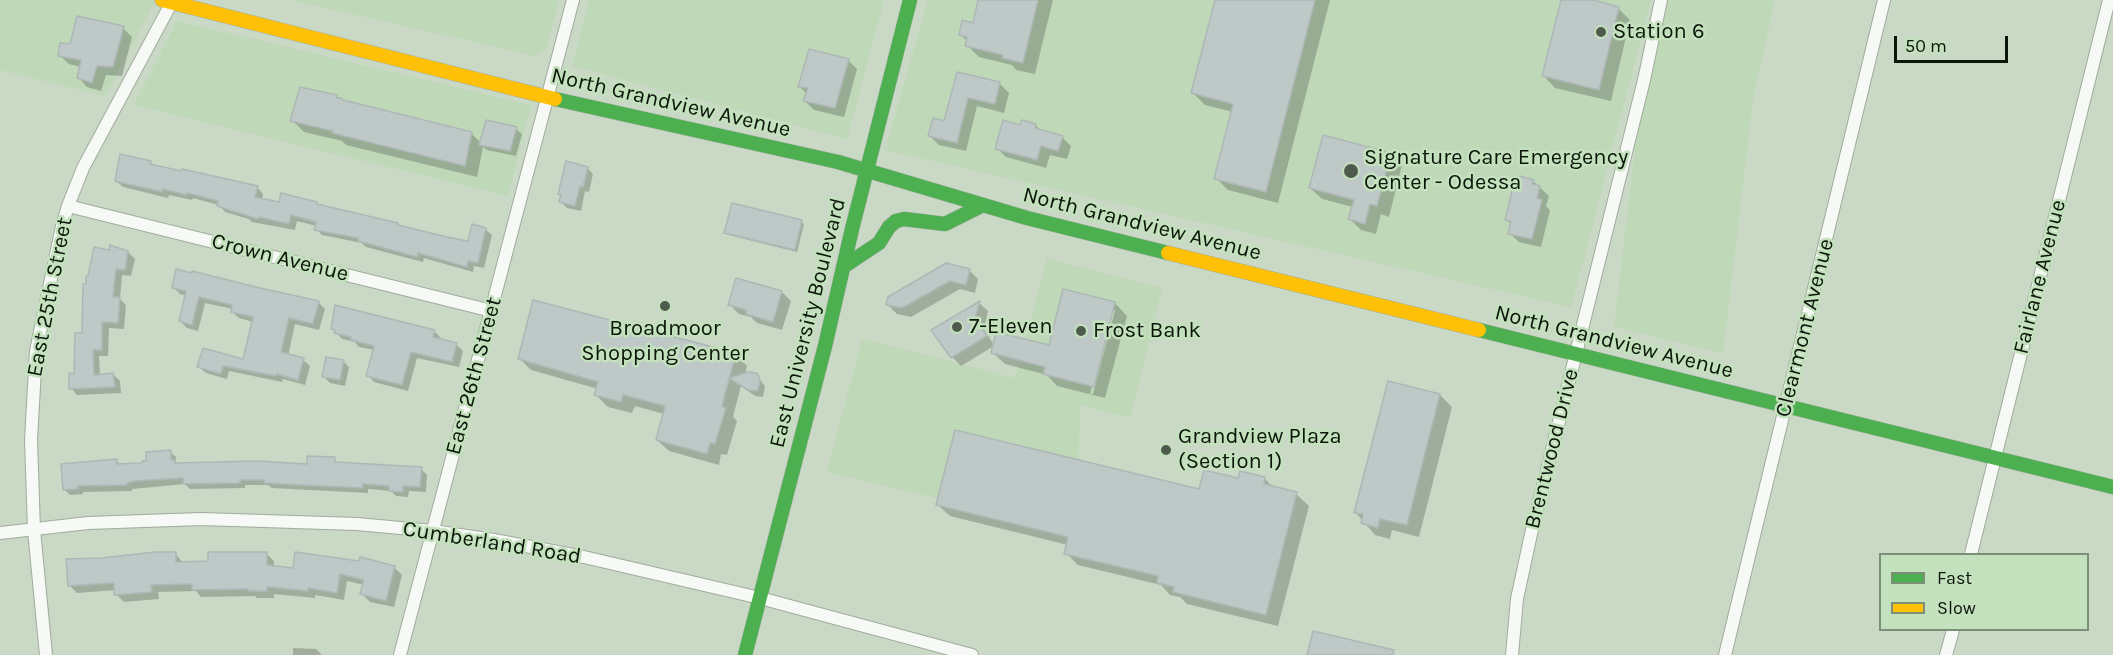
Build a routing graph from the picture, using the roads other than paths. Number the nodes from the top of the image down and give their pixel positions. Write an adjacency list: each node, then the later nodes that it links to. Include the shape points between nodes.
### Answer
1 (573, 0): 7 (street, East 26th Street)
2 (910, 0): 8 (main road, East University Boulevard)
3 (1660, 0): 13 (street, Brentwood Drive, via 1644,80)
4 (1884, 0): 14 (street, Clearmont Avenue)
5 (2109, 0): 15 (street, Fairlane Avenue)
6 (169, 1): 7 (main road, North Grandview Avenue); 10 (street, East 25th Street, via 83,168)
7 (548, 97): 8 (main road, North Grandview Avenue); 12 (street, East 26th Street)
8 (867, 170): 9 (main road, North Grandview Avenue); 11 (main road, East University Boulevard)
9 (983, 205): 11 (main road, via 945,224 896,221 879,243); 13 (main road, North Grandview Avenue)
10 (68, 206): 12 (street, Crown Avenue); 17 (street, East 25th Street, via 36,351 31,440)
11 (843, 267): 21 (main road, East University Boulevard)
12 (492, 311): 18 (street, East 26th Street)
13 (1575, 353): 14 (main road, North Grandview Avenue); 27 (street, Brentwood Drive, via 1517,599)
14 (1786, 406): 15 (main road, North Grandview Avenue); 28 (street, Clearmont Avenue)
15 (1995, 458): 16 (main road, North Grandview Avenue); 20 (street, Fairlane Avenue)
16 (2113, 487)
17 (34, 530): 18 (street, Cumberland Road, via 201,519 357,524); 19 (street, Cumberland Road); 23 (street, East 25th Street)
18 (433, 531): 21 (street, Cumberland Road, via 584,556); 24 (street, East 26th Street)
19 (0, 532)
20 (1971, 553)
21 (760, 598): 25 (main road, East University Boulevard); 26 (street, Cumberland Road)
22 (1953, 631): 29 (street)
23 (46, 655)
24 (400, 655)
25 (745, 655)
26 (972, 655)
27 (1512, 655)
28 (1725, 655)
29 (1946, 655)

